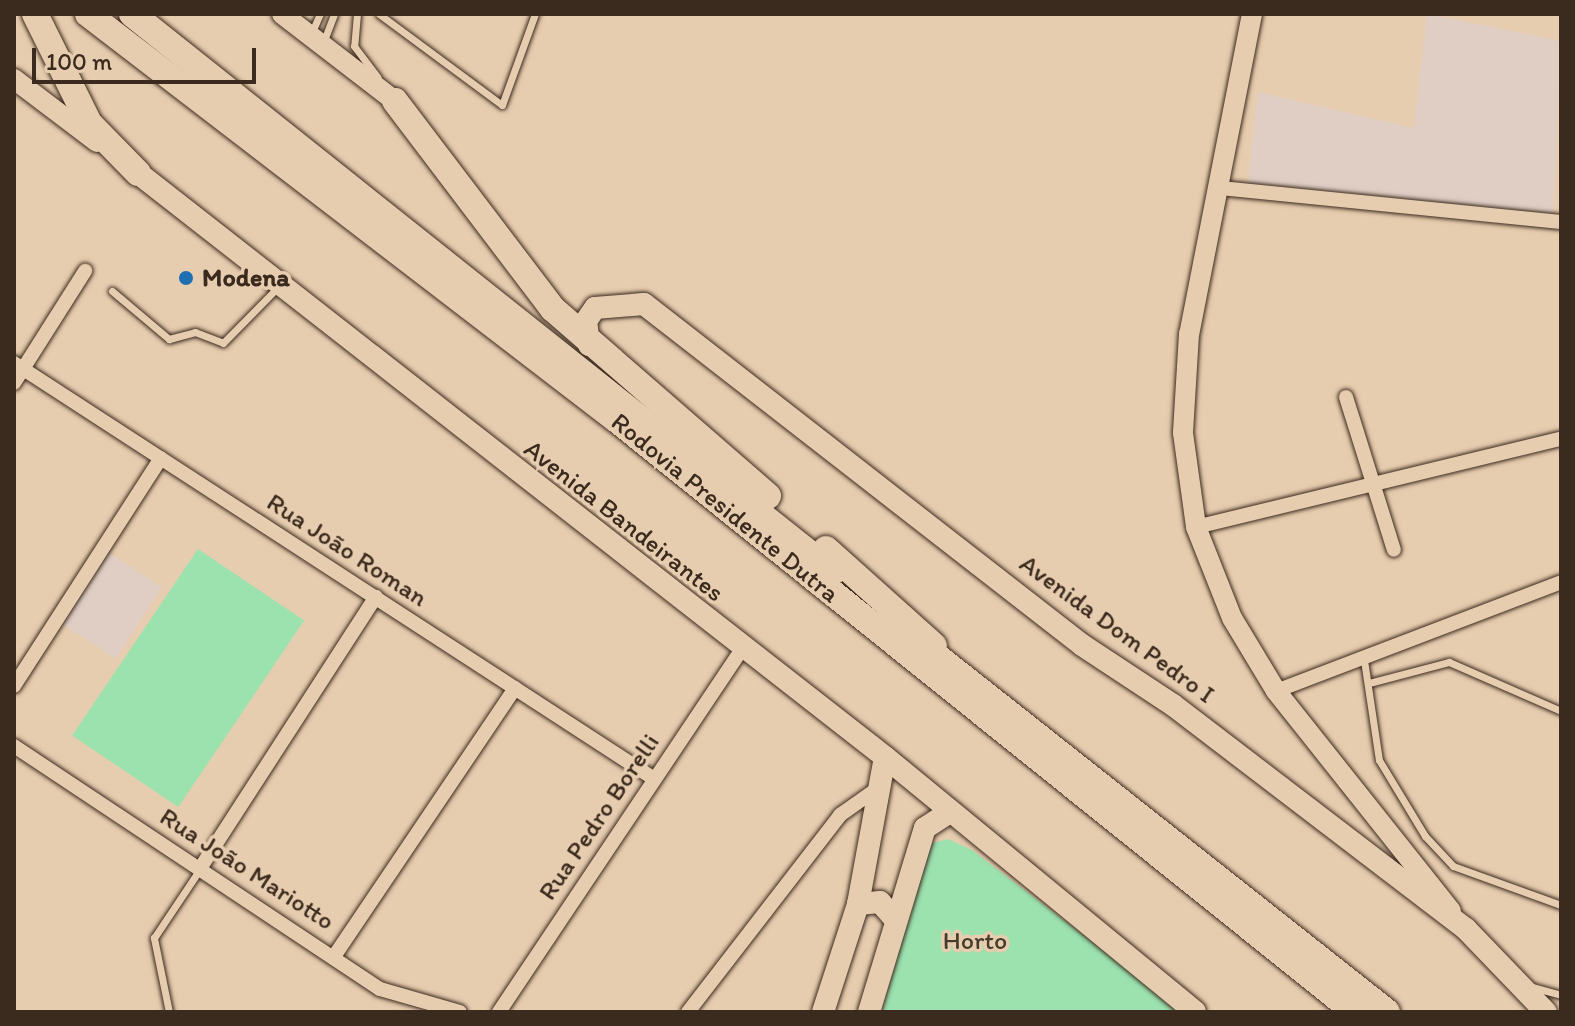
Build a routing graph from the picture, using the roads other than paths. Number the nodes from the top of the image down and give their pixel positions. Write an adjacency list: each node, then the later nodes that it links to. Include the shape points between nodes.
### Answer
1 (35, 14): 14 (highway, via 89,123)
2 (88, 14): 59 (highway, Rodovia Presidente Dutra, via 617,420)
3 (132, 14): 36 (highway, Rodovia Presidente Dutra)
4 (282, 14): 11 (main road)
5 (320, 14): 11 (lane)
6 (334, 14): 11 (lane)
7 (357, 14): 13 (lane, via 354,46)
8 (379, 14): 9 (lane, via 502,105)
9 (535, 14)
10 (1252, 14): 15 (main road)
11 (316, 40): 13 (main road)
12 (14, 79): 14 (main road, Avenida Bandeirantes)
13 (395, 101): 20 (highway)
14 (138, 173): 18 (main road, Avenida Bandeirantes)
15 (1220, 188): 16 (street); 27 (main road, via 1189,334 1183,433)
16 (1561, 222)
17 (85, 271): 21 (street)
18 (280, 286): 19 (lane, via 223,343 195,332 169,339); 31 (main road, Avenida Bandeirantes)
19 (112, 291)
20 (589, 345): 36 (highway); 48 (main road, Avenida Dom Pedro I, via 586,321 595,308 644,304 1082,645 1173,705)
21 (18, 366): 22 (street); 25 (street, Rua João Roman)
22 (14, 383)
23 (1346, 397): 26 (street)
24 (1561, 439): 26 (street)
25 (161, 458): 30 (street, Rua João Roman); 34 (street)
26 (1373, 485): 27 (street); 28 (street)
27 (1196, 527): 37 (main road, via 1232,618)
28 (1394, 550)
29 (1561, 582): 32 (street)
30 (376, 597): 35 (street, Rua João Roman); 44 (street)
31 (742, 649): 40 (main road, Avenida Bandeirantes); 41 (street, Rua Pedro Borelli)
32 (1364, 660): 33 (lane); 37 (street)
33 (1369, 683): 38 (lane, via 1449,662); 46 (lane, via 1379,760 1402,807 1437,850 1453,866)
34 (14, 686)
35 (515, 688): 41 (street, Rua João Roman); 49 (street)
36 (984, 691): 60 (highway, Rodovia Presidente Dutra)
37 (1276, 691): 48 (main road)
38 (1561, 711)
39 (14, 746): 44 (street, Rua João Mariotto)
40 (885, 757): 42 (main road); 43 (main road, Avenida Bandeirantes)
41 (653, 778): 54 (street, Rua Pedro Borelli)
42 (885, 784): 45 (main road); 55 (street, via 840,815)
43 (950, 812): 47 (main road, via 925,828); 58 (main road, Avenida Bandeirantes)
44 (201, 867): 49 (street, Rua João Mariotto); 52 (lane, via 154,938)
45 (858, 904): 47 (main road, via 880,902); 56 (main road)
46 (1561, 905)
47 (895, 919): 57 (main road)
48 (1466, 929): 50 (main road, Avenida Dom Pedro I)
49 (335, 955): 53 (street, Rua João Mariotto, via 406,1001)
50 (1521, 984): 51 (lane); 61 (main road, Avenida Dom Pedro I)
51 (1561, 995)
52 (169, 1012)
53 (460, 1012)
54 (499, 1012)
55 (688, 1012)
56 (823, 1012)
57 (869, 1012)
58 (1195, 1012)
59 (1355, 1012)
60 (1387, 1012)
61 (1546, 1012)

